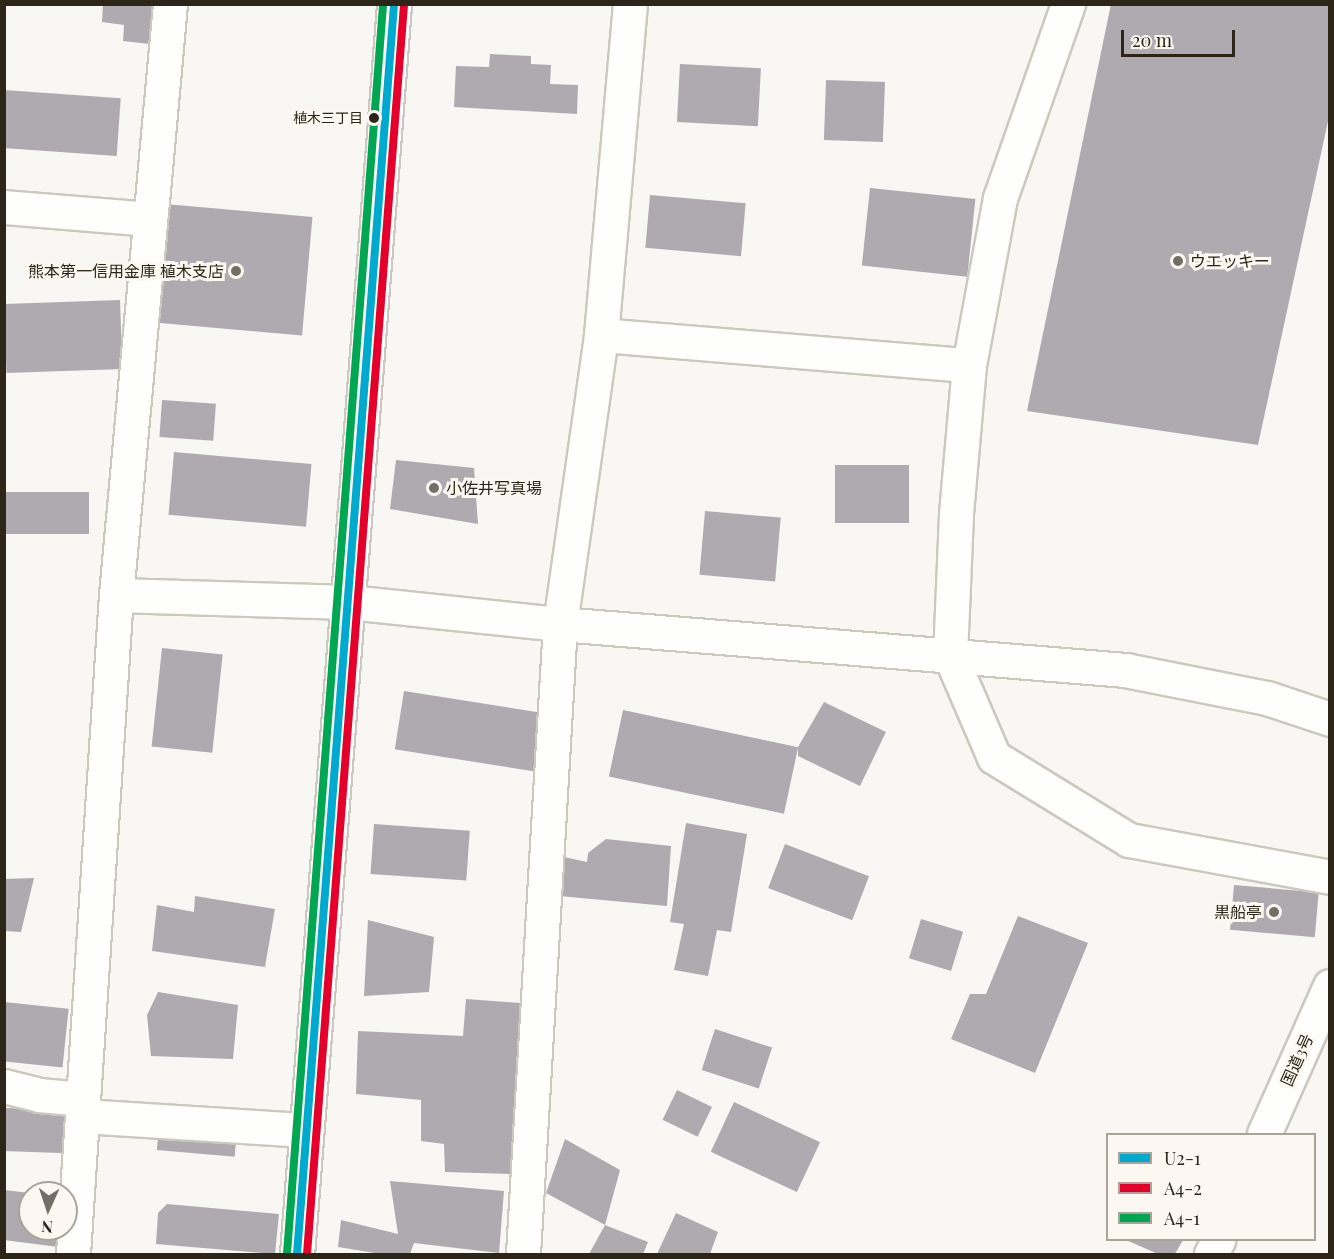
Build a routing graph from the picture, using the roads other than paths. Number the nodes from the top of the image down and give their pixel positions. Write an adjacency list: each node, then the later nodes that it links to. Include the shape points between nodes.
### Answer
1 (170, 4): 6 (main road)
2 (394, 4): 10 (main road)
3 (630, 4): 7 (main road)
4 (1068, 4): 8 (main road, via 1000,198)
5 (4, 207): 6 (main road)
6 (150, 219): 9 (main road)
7 (600, 335): 8 (main road); 11 (main road)
8 (969, 366): 12 (main road, via 956,514)
9 (116, 595): 10 (main road); 17 (main road)
10 (349, 602): 11 (main road); 18 (main road)
11 (560, 624): 12 (main road); 22 (main road)
12 (951, 655): 13 (main road, via 1125,670 1267,698); 14 (main road, via 994,757 1129,840)
13 (1329, 719)
14 (1329, 877)
15 (1329, 986): 19 (main road, 国道3号)
16 (4, 1086): 17 (main road)
17 (83, 1108): 18 (main road); 20 (main road)
18 (307, 1130): 21 (main road)
19 (1264, 1133)
20 (73, 1254)
21 (297, 1254)
22 (523, 1254)

